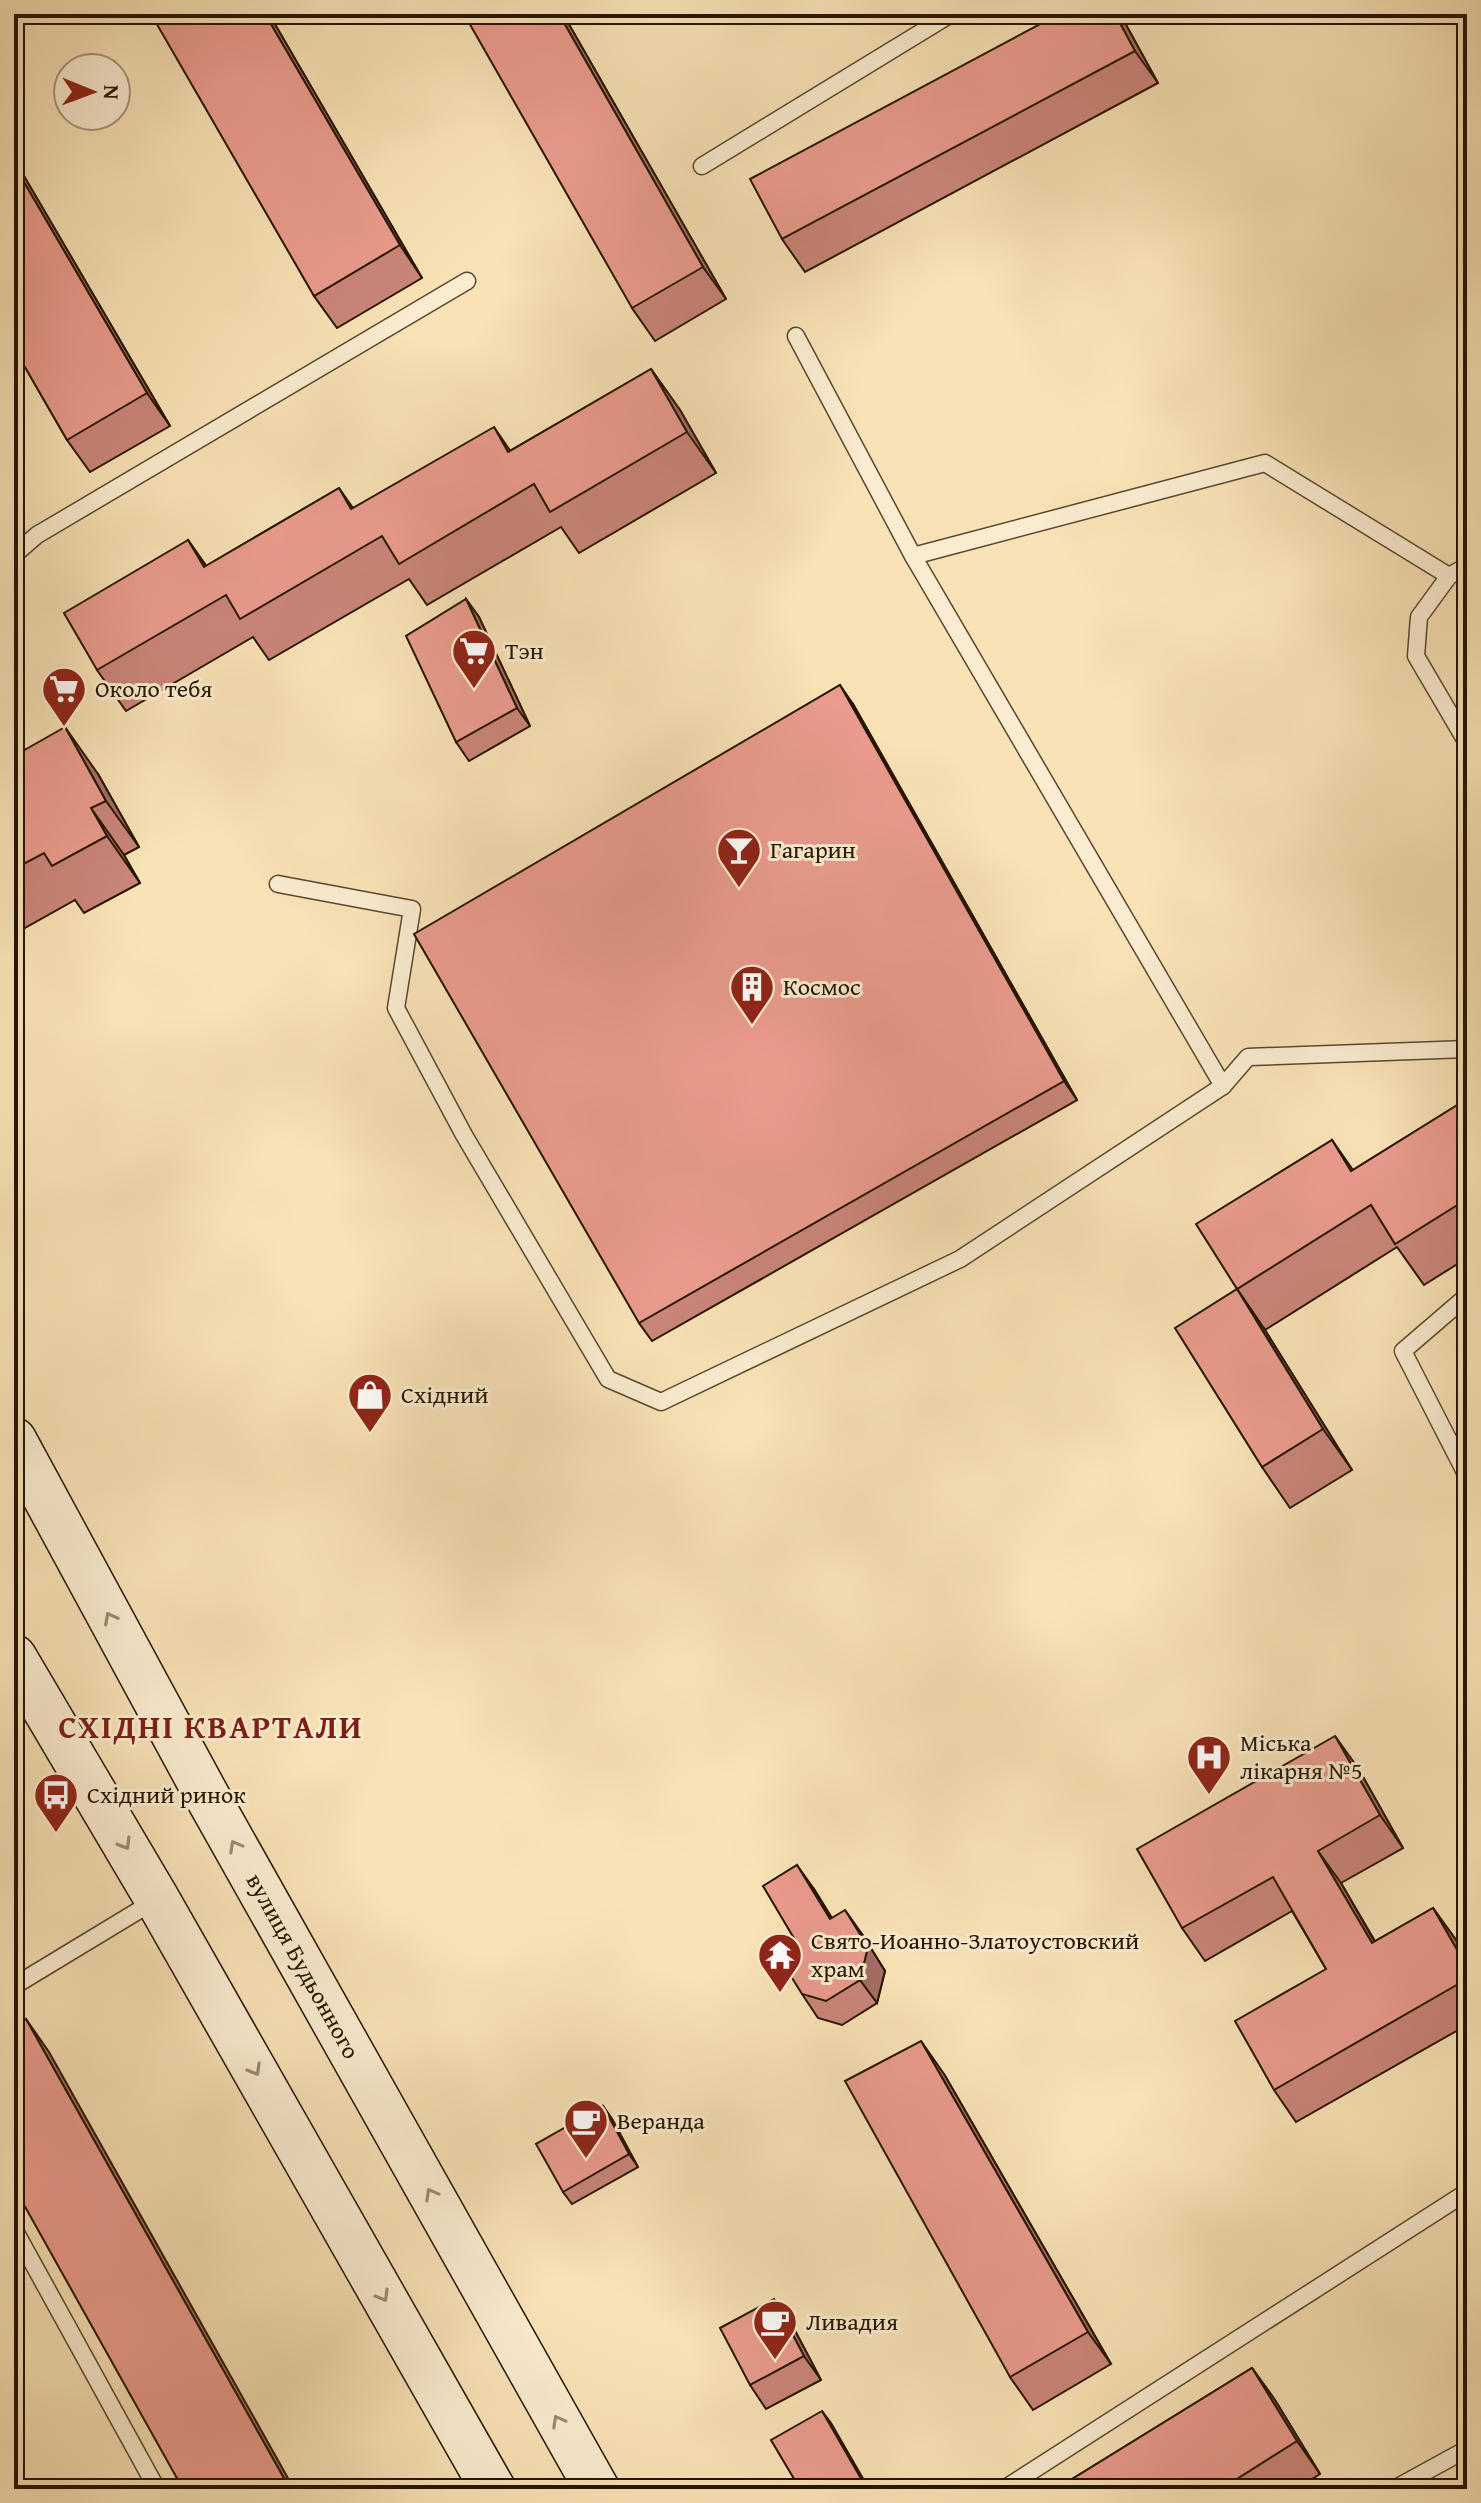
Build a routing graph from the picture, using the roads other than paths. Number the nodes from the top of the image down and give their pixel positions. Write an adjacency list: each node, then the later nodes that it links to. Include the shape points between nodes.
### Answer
1 (951, 14): 2 (lane)
2 (702, 166)
3 (467, 281): 5 (lane, via 37,535)
4 (796, 336): 6 (lane)
5 (14, 555)
6 (913, 556): 8 (lane, via 1265,463); 12 (lane)
7 (1467, 566): 8 (lane)
8 (1449, 576): 9 (lane, via 1419,617 1416,656)
9 (1467, 743)
10 (278, 884): 12 (lane, via 412,909 396,1008 608,1379 661,1402 960,1259)
11 (1467, 1049): 12 (lane, via 1248,1057)
12 (1223, 1086)
13 (1467, 1296): 15 (lane, via 1403,1351)
14 (14, 1440): 24 (main road, вулиця Будьонного, one-way to 14, via 207,1796)
15 (1467, 1476)
16 (14, 1657): 17 (main road, one-way to 17)
17 (157, 1899): 18 (lane); 23 (main road, one-way to 23)
18 (14, 1986)
19 (1465, 2200): 25 (lane)
20 (14, 2229): 22 (lane)
21 (1467, 2449): 26 (lane)
22 (157, 2489)
23 (493, 2489)
24 (597, 2489)
25 (1004, 2489)
26 (1394, 2489)

